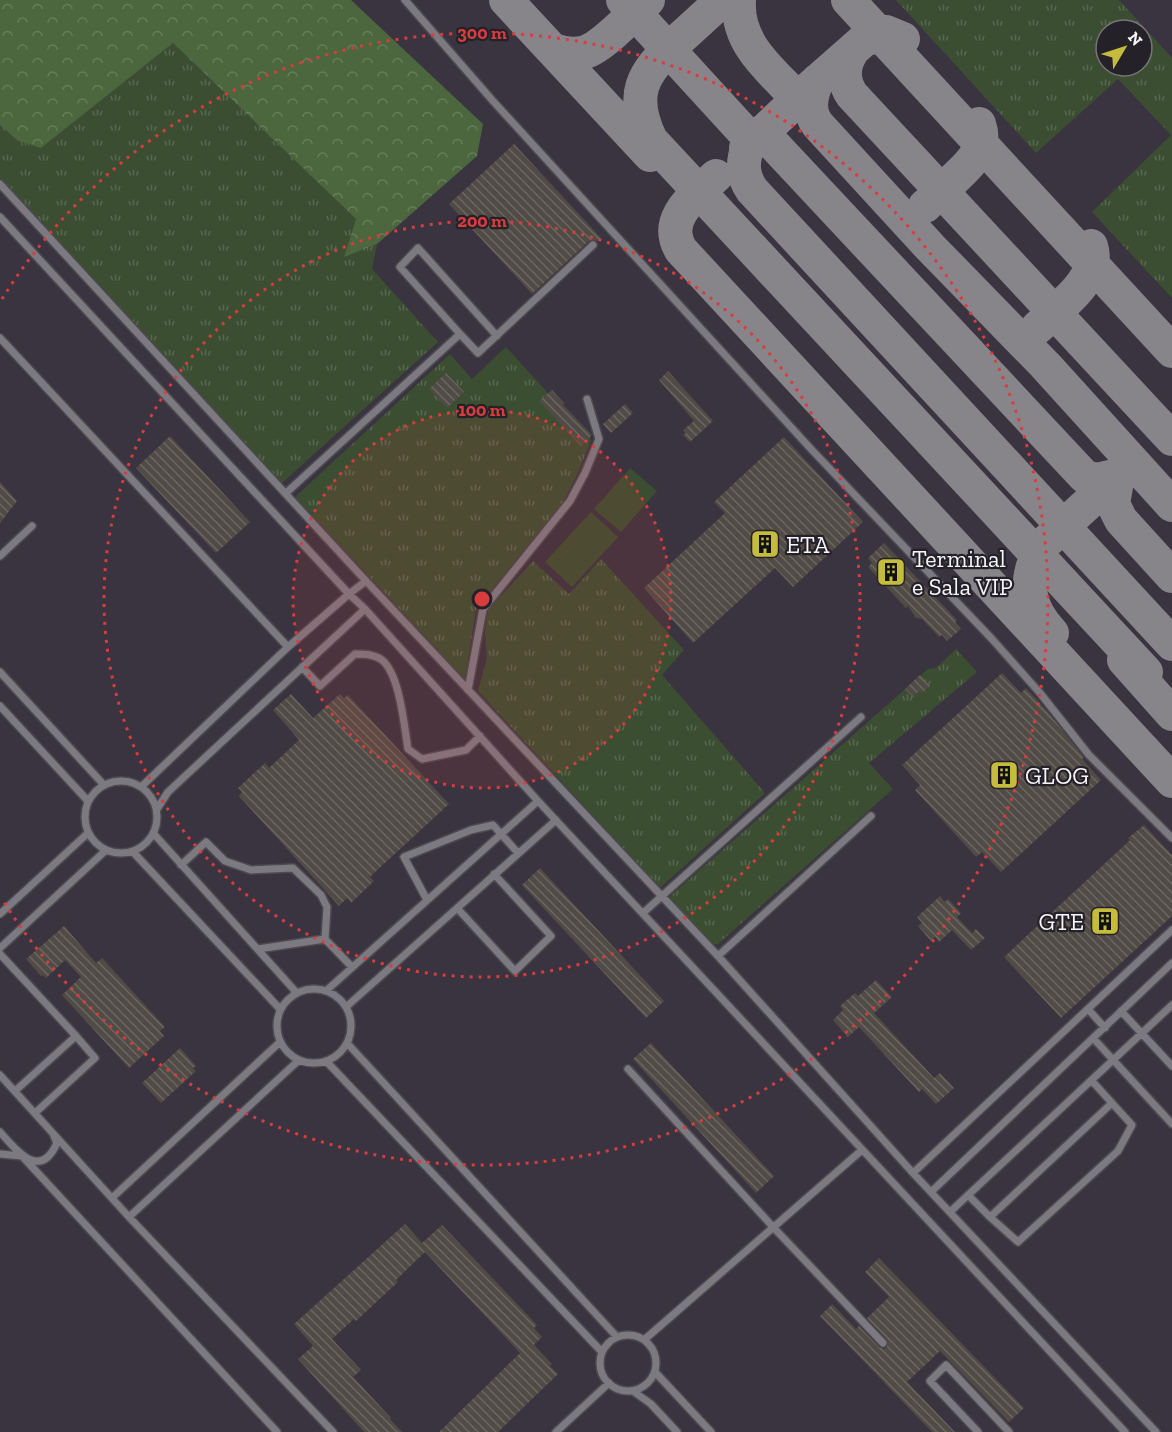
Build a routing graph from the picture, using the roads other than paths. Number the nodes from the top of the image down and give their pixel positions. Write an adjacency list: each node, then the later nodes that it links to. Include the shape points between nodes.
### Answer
1 (405, 0): 32 (lane, via 812,449 992,639 1089,754)
2 (0, 184): 9 (lane)
3 (0, 217): 13 (lane)
4 (593, 245): 6 (lane)
5 (460, 334): 6 (lane, via 478,353); 6 (lane, via 400,267 418,248); 9 (lane)
6 (497, 336)
7 (0, 338): 15 (lane)
8 (587, 399): 18 (lane, via 599,439 570,501 483,609)
9 (286, 493): 12 (lane)
10 (33, 526): 11 (lane)
11 (0, 556)
12 (366, 581): 13 (lane); 18 (lane)
13 (349, 594): 14 (lane); 15 (lane)
14 (365, 609): 16 (lane); 21 (lane)
15 (288, 647): 23 (lane)
16 (302, 667): 21 (lane, via 320,686 355,654 380,659 392,672 408,749 422,759 466,750); 26 (lane, via 168,792)
17 (0, 672): 22 (lane)
18 (468, 690): 38 (lane)
19 (0, 706): 24 (lane)
20 (861, 717): 38 (lane)
21 (480, 736): 25 (lane)
22 (104, 785): 23 (lane, via 120,781); 24 (lane)
23 (141, 787): 26 (lane)
24 (88, 801): 29 (lane, via 84,813)
25 (538, 801): 28 (lane); 31 (lane)
26 (157, 809): 30 (lane)
27 (871, 816): 50 (lane)
28 (556, 820): 35 (lane); 41 (lane)
29 (88, 833): 33 (lane); 42 (lane)
30 (154, 834): 34 (lane); 36 (lane)
31 (501, 835): 35 (lane); 39 (lane); 39 (lane, via 493,825 404,857)
32 (1172, 838)
33 (105, 851): 34 (lane); 47 (lane)
34 (133, 852): 57 (lane)
35 (518, 854): 37 (lane)
36 (181, 865): 45 (lane, via 207,842 225,861 250,870 293,868 321,895 327,907); 48 (lane)
37 (494, 874): 40 (lane); 40 (lane, via 551,936 515,971)
38 (662, 896): 41 (lane); 50 (lane)
39 (427, 900): 52 (lane)
40 (457, 908): 56 (lane)
41 (643, 913): 79 (lane)
42 (0, 914)
43 (1172, 930): 44 (lane)
44 (1165, 938): 46 (lane); 58 (lane)
45 (325, 939): 48 (lane); 52 (lane)
46 (1172, 945)
47 (0, 948)
48 (258, 949): 54 (lane)
49 (0, 954): 62 (lane)
50 (718, 956): 82 (lane)
51 (1172, 963): 59 (lane)
52 (352, 967): 53 (lane)
53 (327, 990): 54 (lane); 56 (lane)
54 (296, 992): 57 (lane)
55 (1172, 1005): 61 (lane)
56 (346, 1007): 65 (lane, via 351,1018)
57 (280, 1009): 64 (lane, via 276,1018)
58 (1088, 1009): 60 (lane); 82 (lane)
59 (1122, 1011): 60 (lane); 61 (lane)
60 (1105, 1028): 63 (lane)
61 (1142, 1034): 67 (lane); 69 (lane)
62 (76, 1036): 73 (lane); 75 (lane, via 95,1058)
63 (1093, 1038): 67 (lane); 83 (lane)
64 (280, 1042): 66 (lane); 85 (lane)
65 (347, 1043): 68 (lane); 90 (lane)
66 (299, 1060): 68 (lane); 87 (lane)
67 (1114, 1060): 72 (lane); 76 (lane)
68 (326, 1061): 93 (lane)
69 (1172, 1066)
70 (628, 1069): 89 (lane)
71 (0, 1075): 73 (lane)
72 (1092, 1081): 74 (lane); 84 (lane)
73 (15, 1091): 75 (lane)
74 (1112, 1103): 88 (lane); 88 (lane, via 1132,1125 1118,1150 1018,1242)
75 (35, 1113): 78 (lane)
76 (1172, 1124)
77 (0, 1132): 81 (lane)
78 (53, 1134): 81 (lane, via 57,1143 44,1160 35,1162); 85 (lane)
79 (862, 1150): 89 (lane); 104 (lane)
80 (0, 1154): 81 (lane)
81 (22, 1156): 97 (lane)
82 (913, 1173): 83 (lane)
83 (932, 1191): 86 (lane)
84 (968, 1195): 86 (lane); 88 (lane)
85 (113, 1197): 87 (lane)
86 (951, 1211): 105 (lane)
87 (129, 1216): 98 (lane)
88 (990, 1217)
89 (774, 1228): 91 (lane); 92 (lane)
90 (617, 1337): 91 (lane, via 635,1335); 93 (lane)
91 (644, 1340): 94 (lane, via 655,1353)
92 (883, 1343)
93 (602, 1352): 95 (lane, via 602,1371)
94 (655, 1372): 96 (lane, via 650,1381); 101 (lane)
95 (609, 1383): 96 (lane); 99 (lane)
96 (633, 1390): 100 (lane)
97 (277, 1432)
98 (333, 1432)
99 (556, 1432)
100 (676, 1432)
101 (711, 1432)
102 (978, 1432): 103 (lane, via 930,1381 946,1365)
103 (1009, 1432)
104 (1125, 1432)
105 (1156, 1432)

